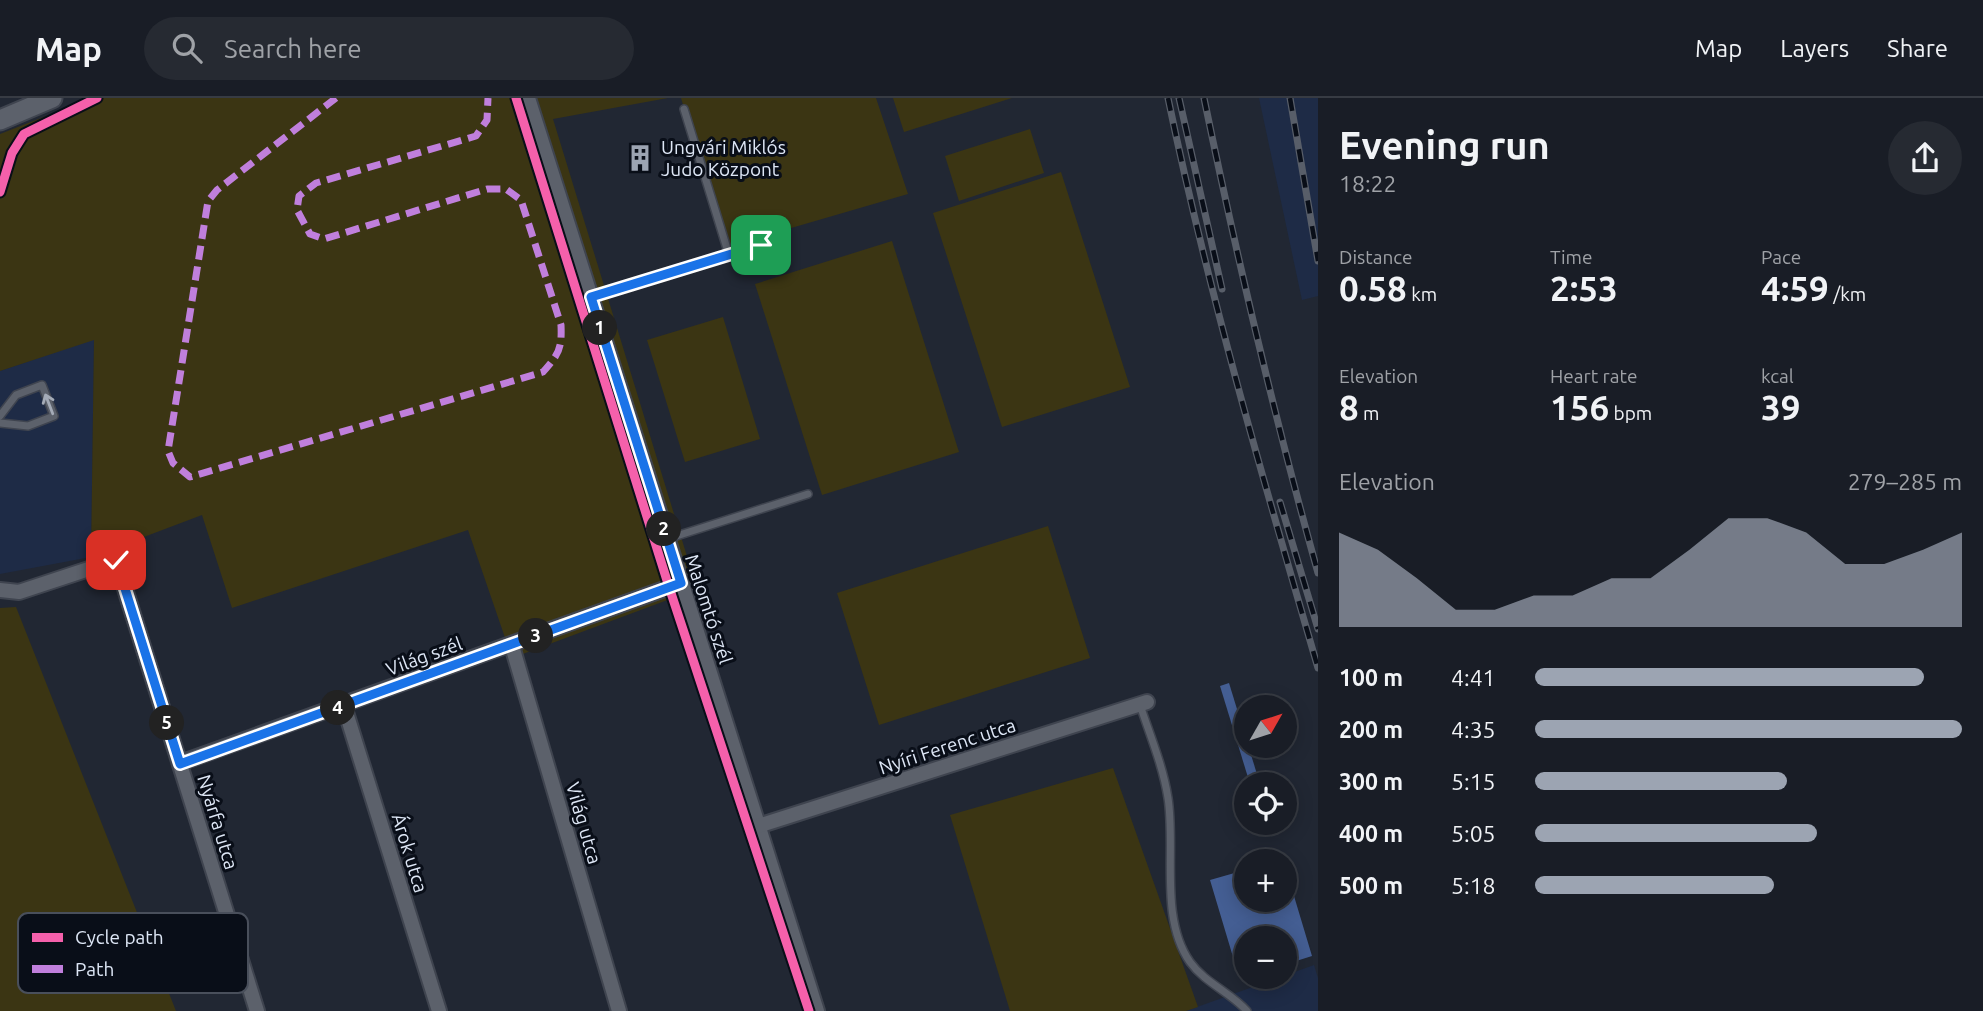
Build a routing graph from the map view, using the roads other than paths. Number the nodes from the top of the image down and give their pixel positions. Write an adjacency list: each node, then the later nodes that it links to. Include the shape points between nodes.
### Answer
1 (52, 98): 4 (main road)
2 (528, 98): 7 (street, Malomtó szél)
3 (684, 109): 6 (lane)
4 (0, 120)
5 (761, 245): 6 (lane)
6 (729, 255): 7 (lane)
7 (591, 297): 11 (street, Malomtó szél)
8 (0, 416): 9 (lane, one-way to 8, via 28,426 54,416 42,385 16,395)
9 (0, 423)
10 (808, 494): 11 (lane)
11 (667, 540): 12 (street, Malomtó szél)
12 (681, 583): 14 (street, Világ szél); 18 (street, Malomtó szél)
13 (0, 590): 17 (street, Nyárfa utca, via 19,592 116,560)
14 (512, 646): 16 (street, Világ szél); 23 (street, Világ utca)
15 (1143, 704): 18 (street, Nyíri Ferenc utca); 25 (lane, via 1168,796 1172,906 1178,939 1199,972)
16 (344, 706): 17 (street, Világ szél); 22 (street, Árok utca)
17 (180, 764): 19 (street, Nyárfa utca)
18 (758, 826): 24 (street, Malomtó szél)
19 (226, 913)
20 (248, 982): 21 (street, Nyárfa utca)
21 (257, 1011)
22 (439, 1011)
23 (619, 1011)
24 (817, 1011)
25 (1247, 1011)

